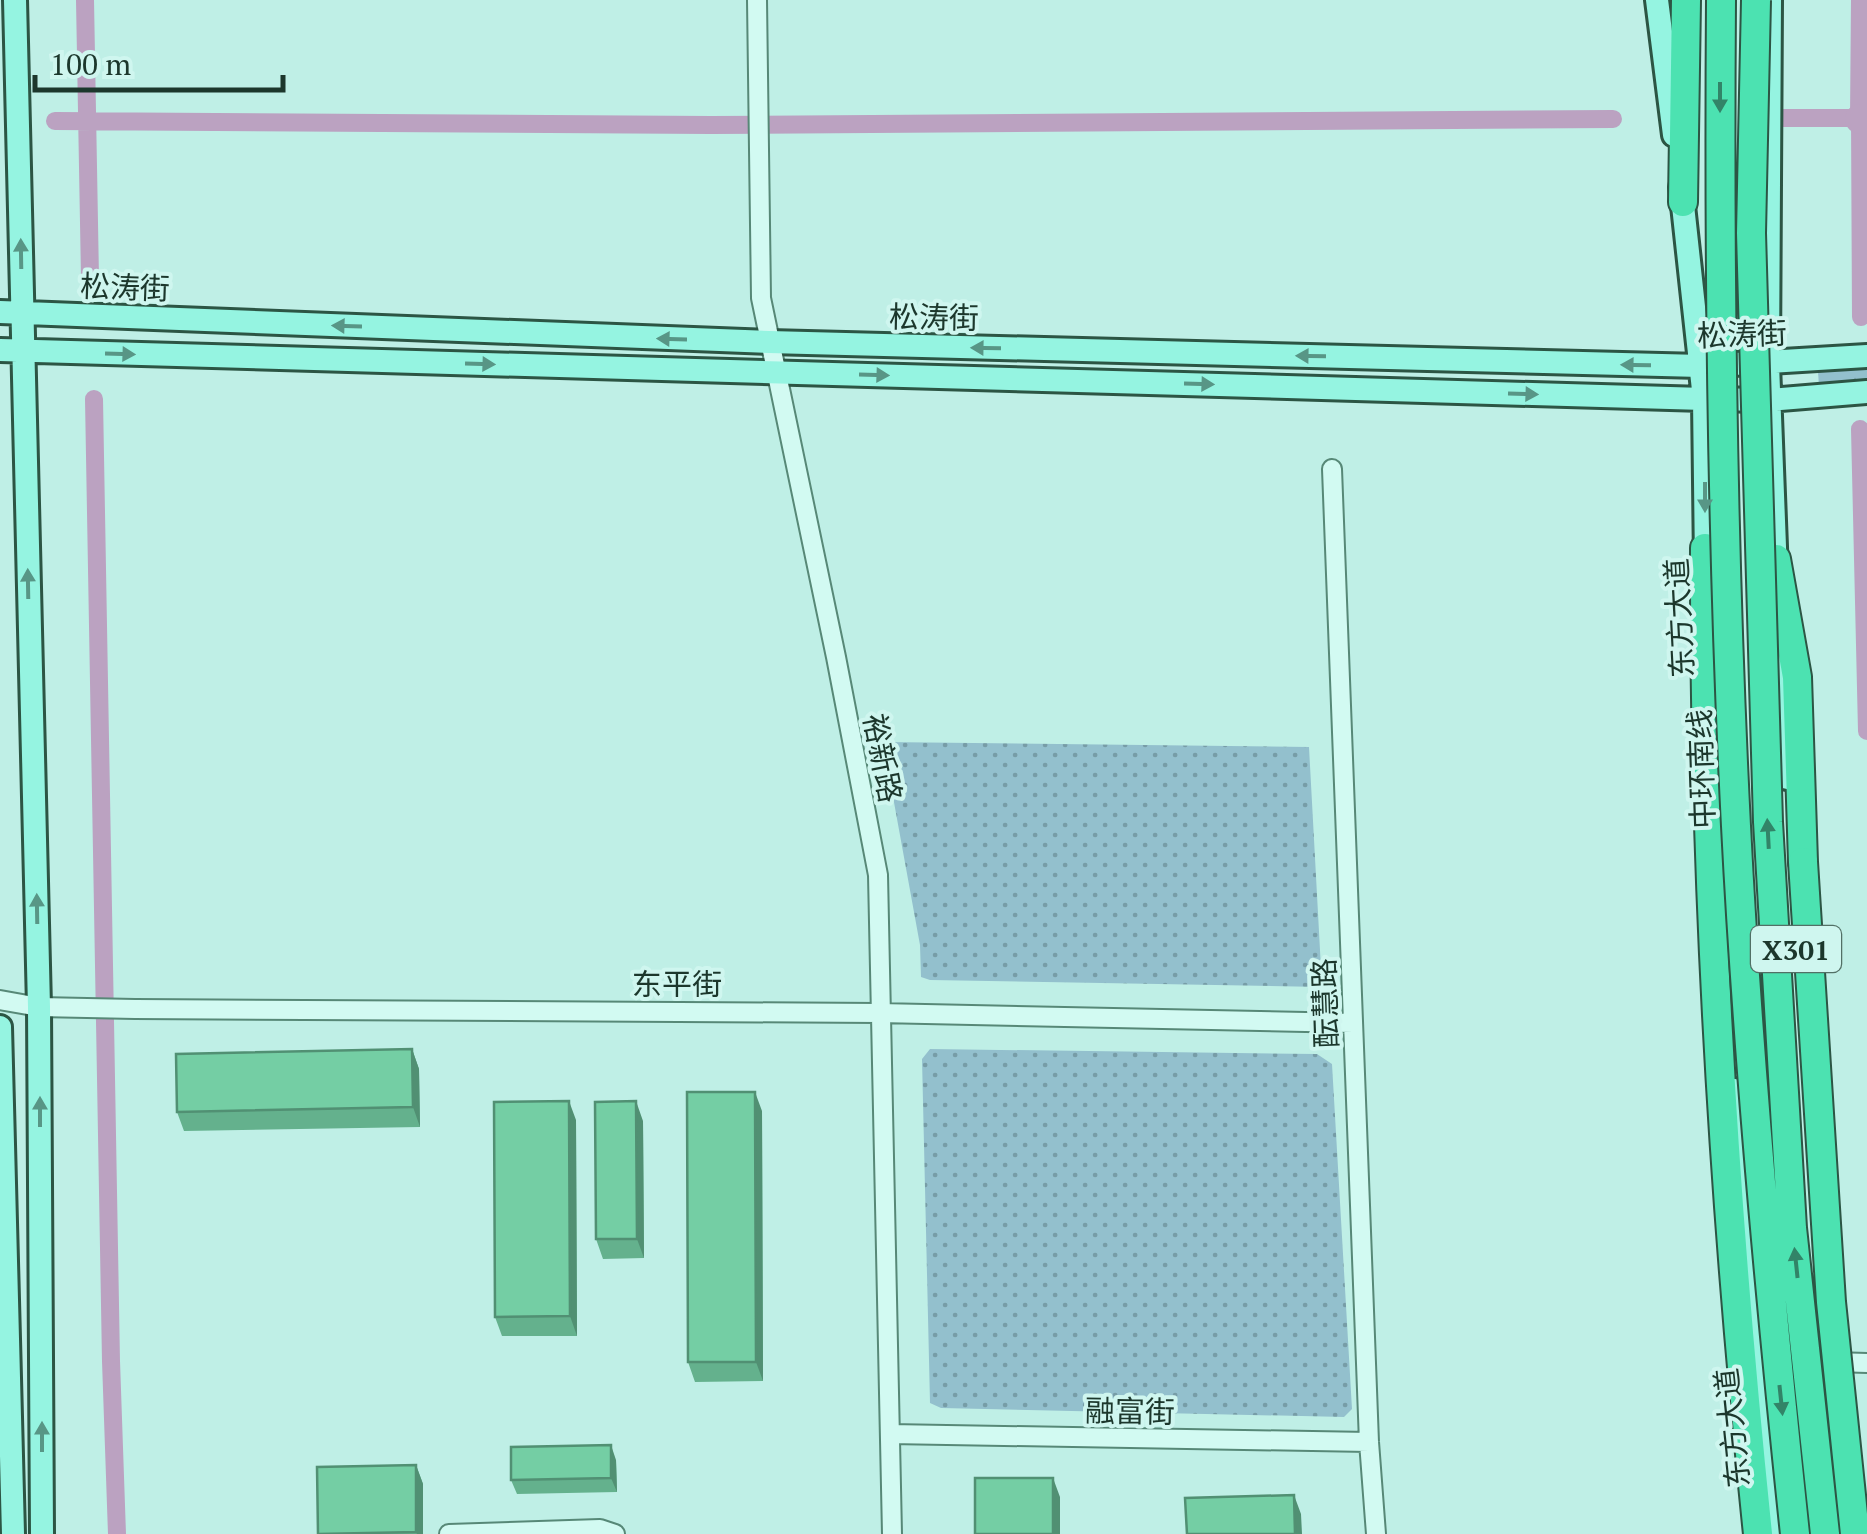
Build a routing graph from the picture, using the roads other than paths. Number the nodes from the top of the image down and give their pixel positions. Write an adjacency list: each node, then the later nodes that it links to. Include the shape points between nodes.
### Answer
1 (15, 0): 9 (main road, one-way to 1)
2 (757, 0): 10 (street, 裕新路, via 761,298)
3 (1657, 0): 8 (main road, 东方大道 / X301)
4 (1686, 0): 8 (highway)
5 (1721, 0): 40 (highway, 中环南线, one-way to 40, bridge, via 1719,236 1736,827 1764,1232)
6 (1757, 0): 41 (highway, one-way to 6, bridge, via 1792,1228 1768,822 1751,234)
7 (1770, 0): 13 (main road, X301)
8 (1683, 202): 14 (main road, 东方大道 / X301)
9 (11, 313): 10 (main road, 松涛街, one-way to 9); 11 (main road)
10 (769, 342): 14 (main road, 松涛街, one-way to 10); 15 (street, 裕新路)
11 (11, 351): 15 (main road, 松涛街, one-way to 15); 23 (main road, one-way to 11)
12 (1867, 356): 13 (main road, 松涛街)
13 (1768, 364): 14 (main road, 松涛街); 18 (main road, X301)
14 (1701, 366): 17 (main road, 东方大道 / X301)
15 (776, 372): 17 (main road, 松涛街, one-way to 17); 24 (street, 裕新路, via 878,876)
16 (1867, 392): 18 (main road, 松涛街)
17 (1704, 399): 18 (main road, 松涛街); 20 (main road, 东方大道 / X301, one-way to 20)
18 (1769, 400): 21 (main road, X301)
19 (1332, 469): 25 (street, 酝慧路)
20 (1705, 548): 27 (main road, 东方大道 / X301); 38 (highway, via 1710,912 1738,1345)
21 (1776, 559): 28 (main road, X301); 43 (highway, bridge, via 1797,677 1831,1302)
22 (0, 1000): 23 (street, 东平街)
23 (39, 1007): 24 (street, 东平街); 33 (main road, one-way to 23)
24 (879, 1013): 25 (street, 东平街); 30 (street, 裕新路)
25 (1354, 1024): 31 (street, 酝慧路)
26 (0, 1027): 32 (main road)
27 (1755, 1360): 28 (street); 39 (main road, 东方大道 / X301)
28 (1825, 1360): 29 (street); 42 (main road, X301)
29 (1867, 1363)
30 (890, 1434): 31 (street, 融富街); 36 (street, 裕新路)
31 (1369, 1442): 37 (street, 酝慧路)
32 (12, 1534)
33 (42, 1534)
34 (449, 1534): 35 (street)
35 (615, 1534)
36 (892, 1534)
37 (1376, 1534)
38 (1758, 1534)
39 (1774, 1534)
40 (1795, 1534)
41 (1825, 1534)
42 (1843, 1534)
43 (1856, 1534)

